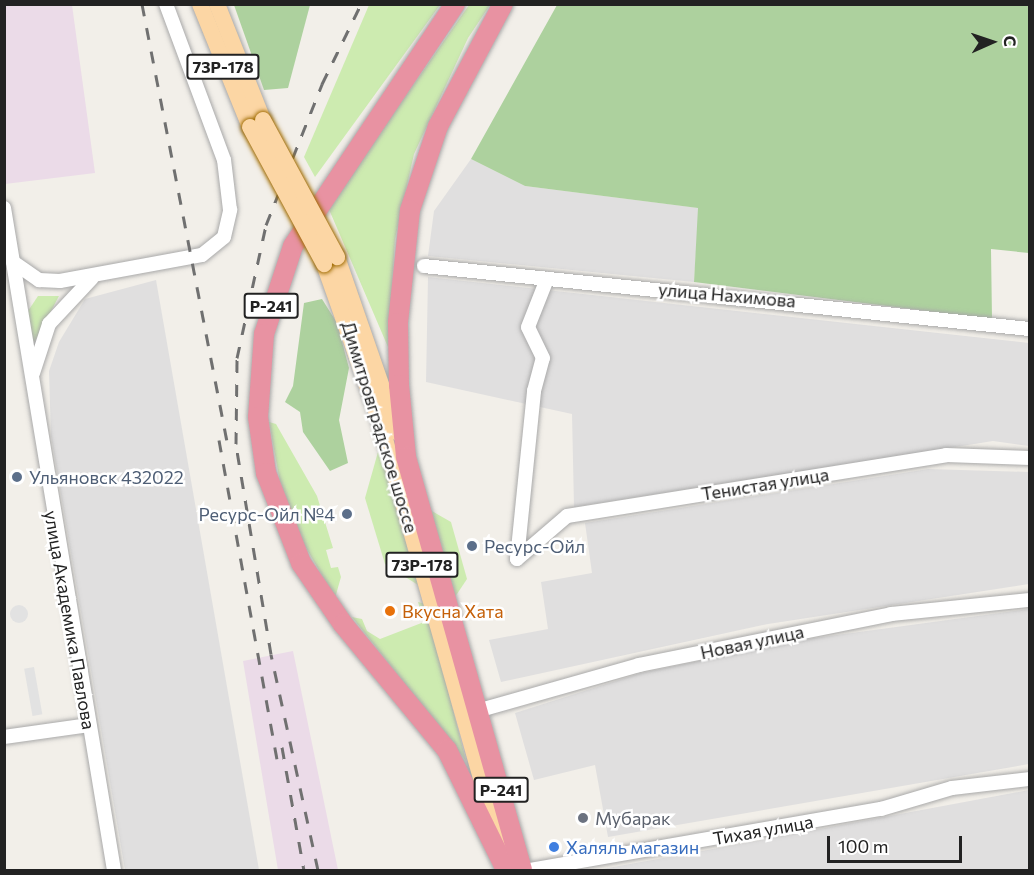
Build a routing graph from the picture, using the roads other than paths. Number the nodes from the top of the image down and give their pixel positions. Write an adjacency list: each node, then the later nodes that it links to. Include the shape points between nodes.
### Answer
1 (166, 4): 11 (street, via 224,160 226,230 216,247 202,255)
2 (200, 4): 6 (main road, Димитровградское шоссе / 73Р-178)
3 (217, 4): 6 (main road, Димитровградское шоссе / 73Р-178)
4 (454, 4): 23 (highway, Р-241, via 293,246 264,334 258,417 266,473 301,563 343,624 447,750)
5 (503, 4): 15 (highway, Р-241, via 438,126 410,210 398,322)
6 (256, 124): 8 (main road, Димитровградское шоссе / 73Р-178, bridge)
7 (4, 208): 9 (street, улица Академика Павлова)
8 (331, 261): 15 (main road, Димитровградское шоссе / 73Р-178); 23 (main road, Димитровградское шоссе / 73Р-178)
9 (9, 262): 11 (street, via 39,280); 14 (street, улица Академика Павлова)
10 (424, 266): 12 (street, улица Нахимова)
11 (94, 277): 14 (street, via 69,297 46,331 34,370)
12 (547, 279): 13 (street, улица Нахимова); 16 (street, Тенистая улица, via 528,327 543,358 537,370 517,559 567,516 946,455)
13 (1029, 329)
14 (33, 403): 19 (street, улица Академика Павлова)
15 (406, 457): 18 (highway, Димитровградское шоссе / Р-241)
16 (1029, 458)
17 (1029, 600): 18 (street, Новая улица, via 880,616 639,665)
18 (480, 710): 24 (highway, Димитровградское шоссе / Р-241)
19 (89, 725): 20 (street); 22 (street, улица Академика Павлова)
20 (4, 737)
21 (1029, 779): 25 (street, Тихая улица, via 952,788 881,809)
22 (114, 870)
23 (507, 870)
24 (522, 870)
25 (530, 870)

